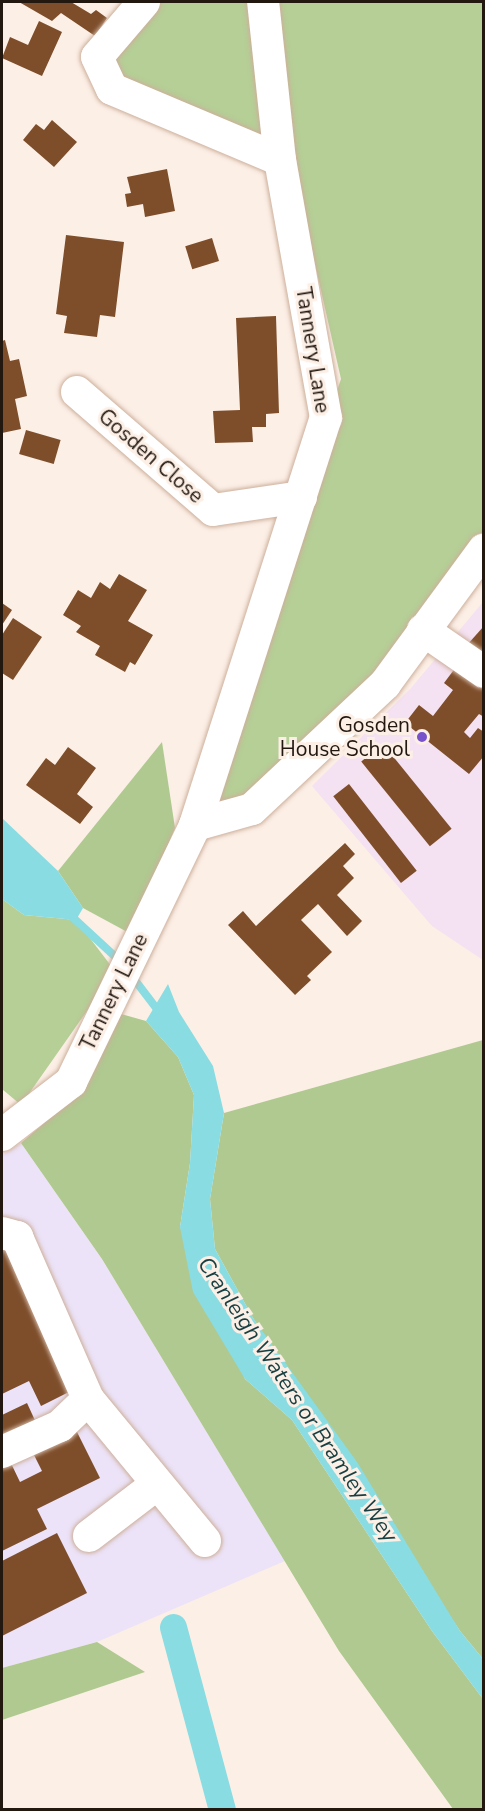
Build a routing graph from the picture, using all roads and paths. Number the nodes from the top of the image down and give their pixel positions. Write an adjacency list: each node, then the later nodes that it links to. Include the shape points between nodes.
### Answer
1 (144, 2): 3 (street, via 98,57 112,89)
2 (263, 2): 3 (street, Tannery Lane)
3 (280, 160): 5 (street, Tannery Lane, via 326,418)
4 (77, 392): 5 (street, Gosden Close, via 213,510)
5 (300, 497): 9 (street, Tannery Lane)
6 (483, 549): 7 (street)
7 (423, 630): 8 (street); 9 (street, via 385,684 252,809)
8 (483, 672)
9 (195, 825): 10 (street, Tannery Lane, via 71,1082)
10 (2, 1135)
11 (2, 1233): 12 (street, via 17,1237)
12 (88, 1399): 13 (street, via 60,1426); 14 (street)
13 (2, 1452)
14 (157, 1484): 15 (street); 16 (street)
15 (89, 1536)
16 (205, 1541)

